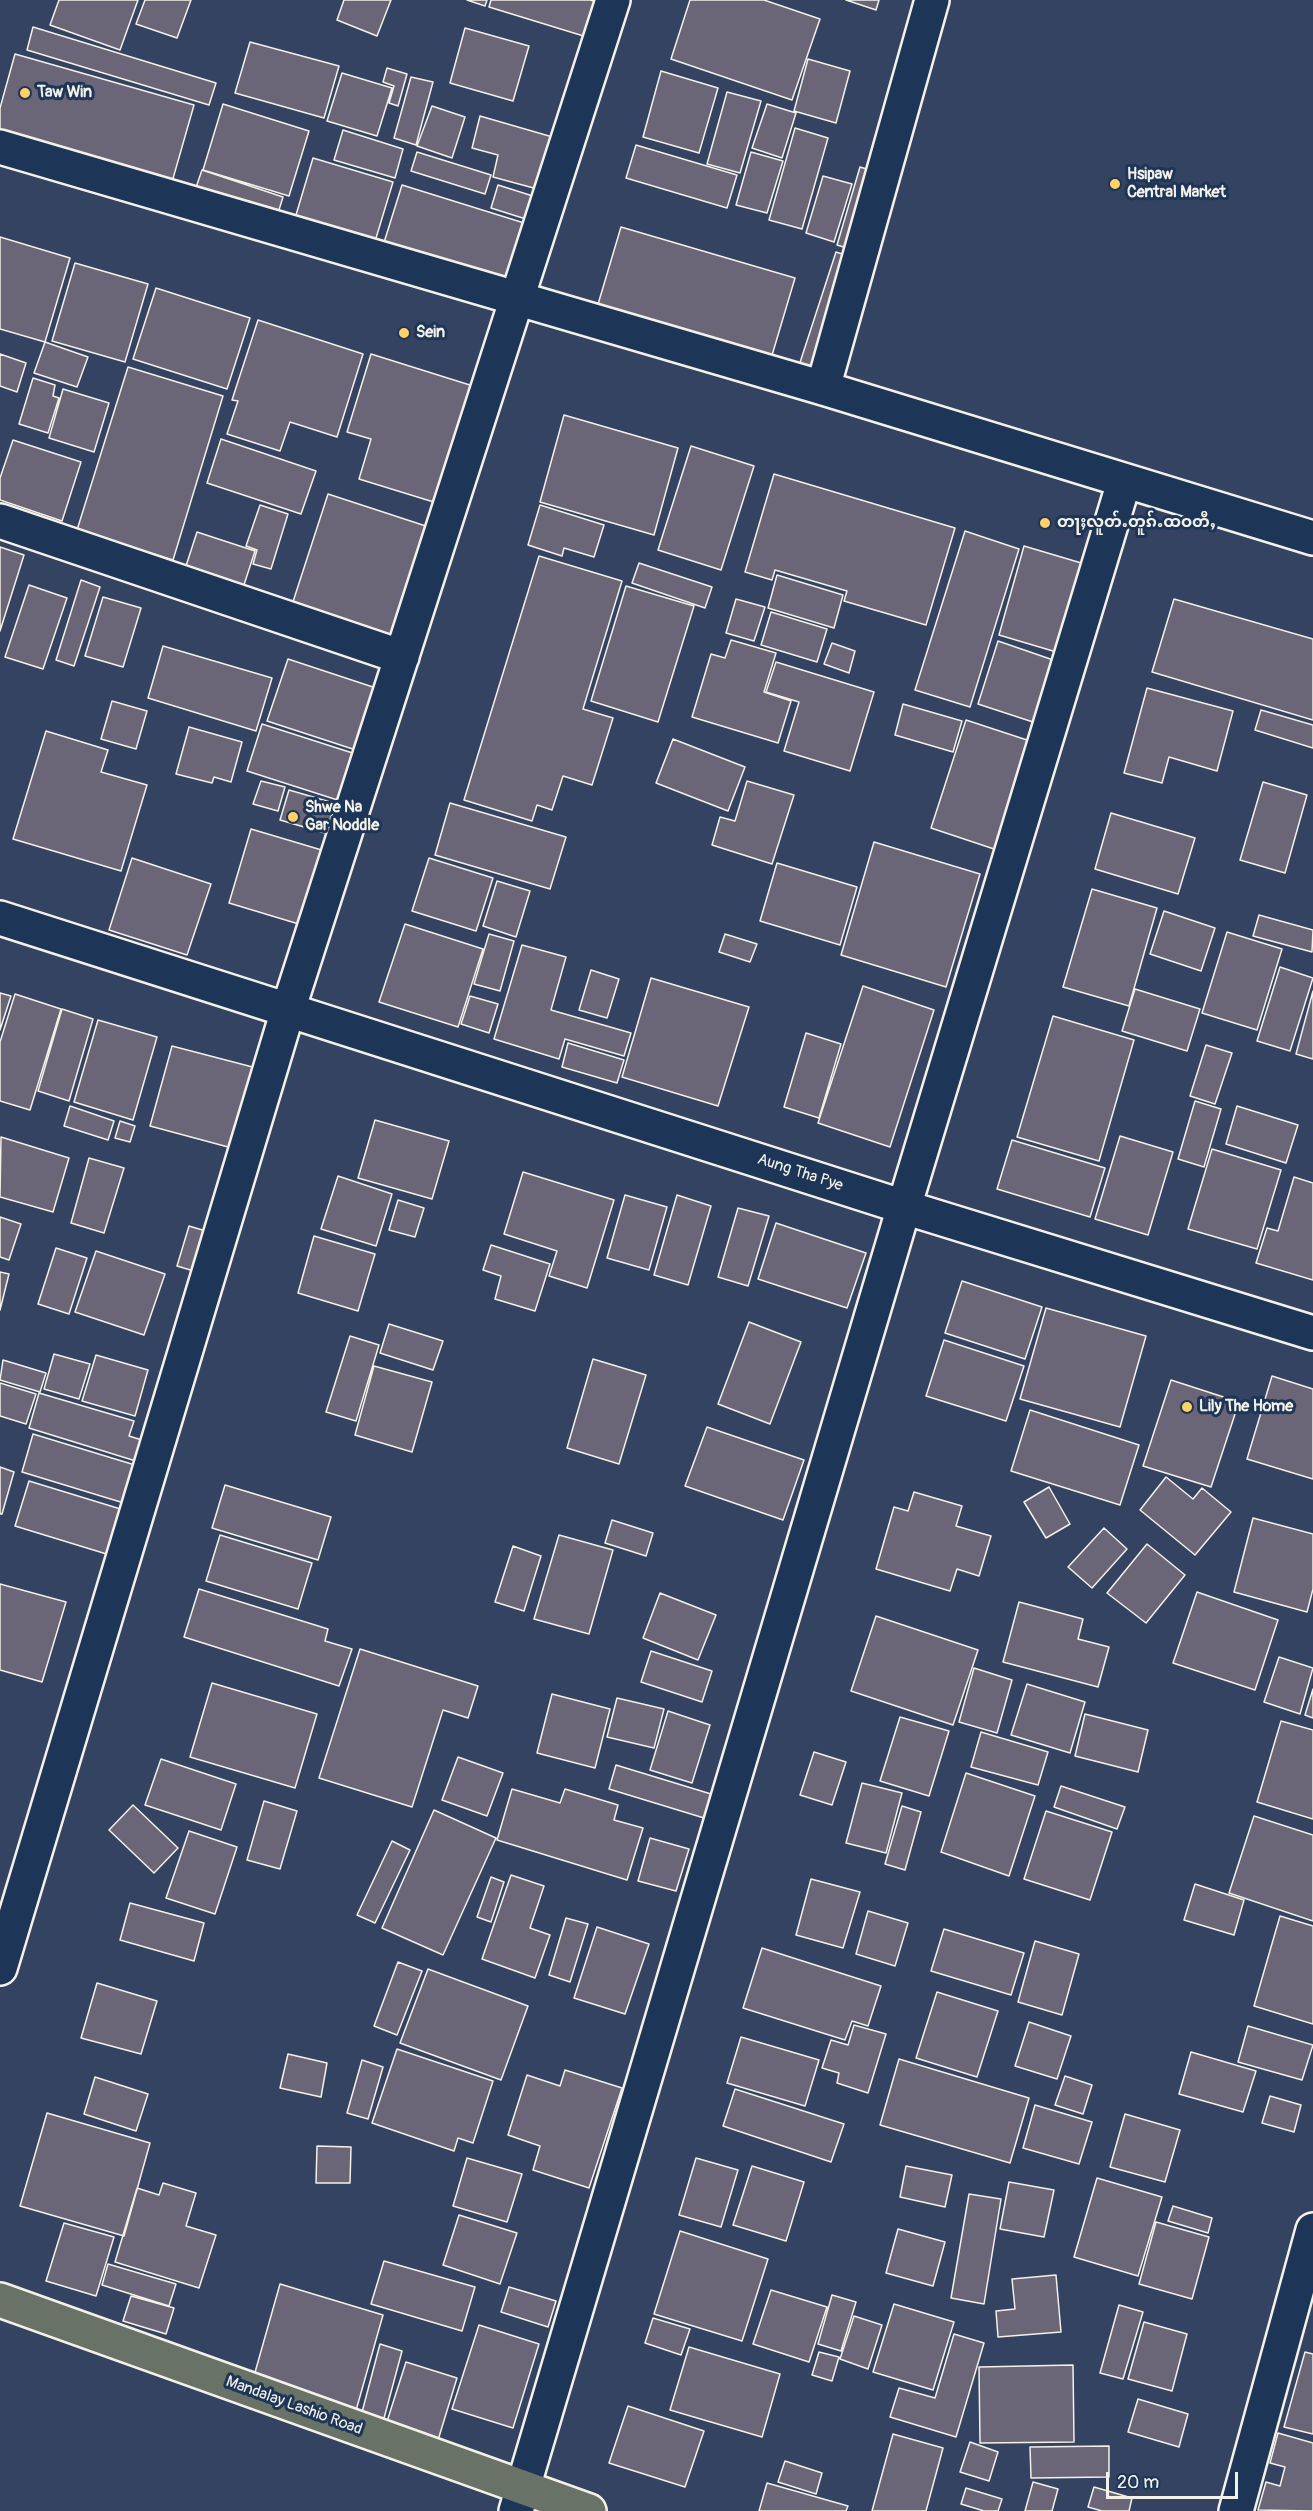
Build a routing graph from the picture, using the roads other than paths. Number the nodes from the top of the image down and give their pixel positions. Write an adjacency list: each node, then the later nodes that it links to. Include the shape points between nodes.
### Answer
1 (613, 0): 4 (street)
2 (932, 0): 5 (street)
3 (0, 147): 4 (street)
4 (517, 298): 5 (street); 9 (street)
5 (822, 388): 6 (street)
6 (1124, 482): 8 (street); 12 (street)
7 (0, 521): 9 (street)
8 (1313, 538)
9 (402, 657): 11 (street)
10 (0, 918): 11 (street, Aung Tha Pye)
11 (288, 1010): 12 (street, Aung Tha Pye); 14 (street)
12 (904, 1207): 13 (street, Aung Tha Pye); 17 (street)
13 (1313, 1333)
14 (0, 1968)
15 (1313, 2230): 19 (street)
16 (0, 2300): 17 (highway, Mandalay Lashio Road)
17 (520, 2500): 18 (highway, Mandalay Lashio Road)
18 (589, 2511)
19 (1236, 2511)

